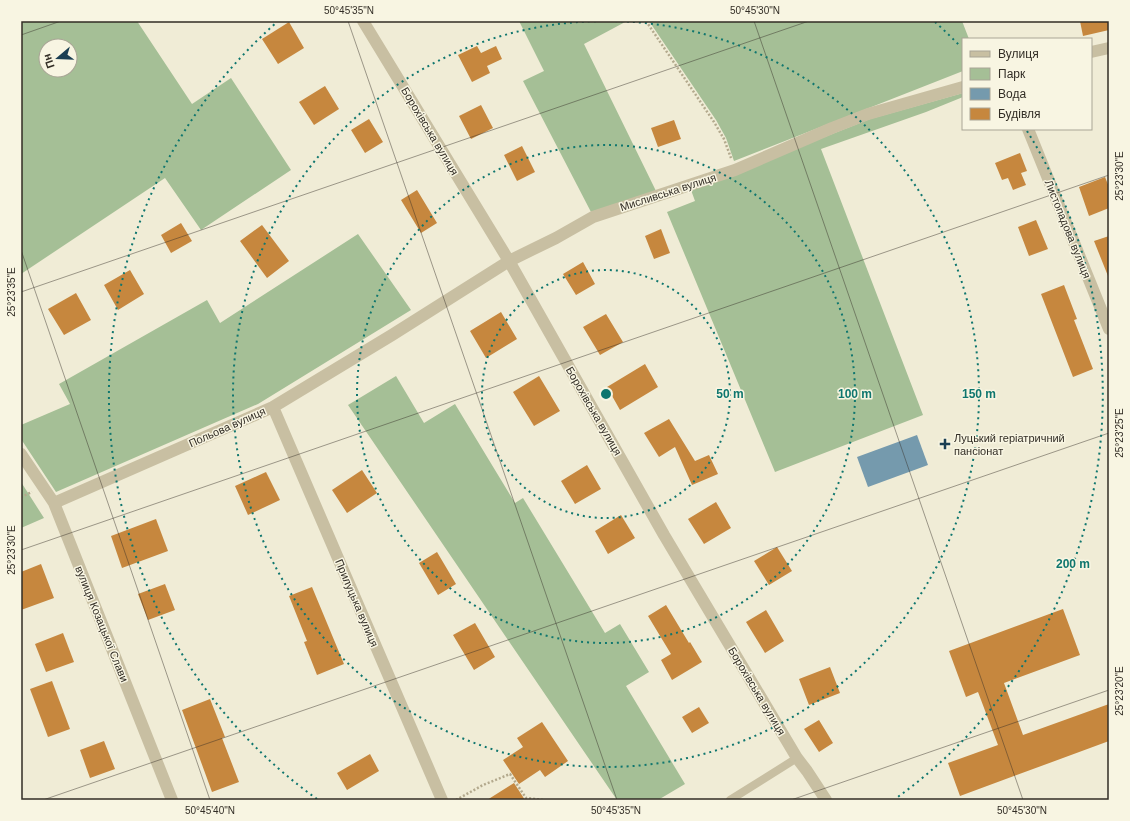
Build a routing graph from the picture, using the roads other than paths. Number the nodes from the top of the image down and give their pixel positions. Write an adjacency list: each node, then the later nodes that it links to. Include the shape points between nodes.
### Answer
1 (363, 21): 6 (street, Борохівська вулиця)
2 (1109, 48): 3 (street)
3 (1092, 52)
4 (962, 86): 6 (street, Мисливська вулиця, via 868,114 735,170 593,217)
5 (1028, 130): 7 (street, Листопадова вулиця)
6 (509, 261): 8 (street, Мисливська вулиця); 12 (street, Борохівська вулиця, via 664,534)
7 (1109, 329)
8 (392, 335): 9 (street, Польова вулиця)
9 (273, 407): 11 (street, Польова вулиця); 14 (street, Прилуцька вулиця)
10 (21, 454): 11 (street, вулиця Козацької Слави)
11 (54, 503): 13 (street, вулиця Козацької Слави)
12 (797, 758): 15 (lane); 16 (street, Борохівська вулиця)
13 (172, 800)
14 (442, 800)
15 (730, 800)
16 (826, 800)

